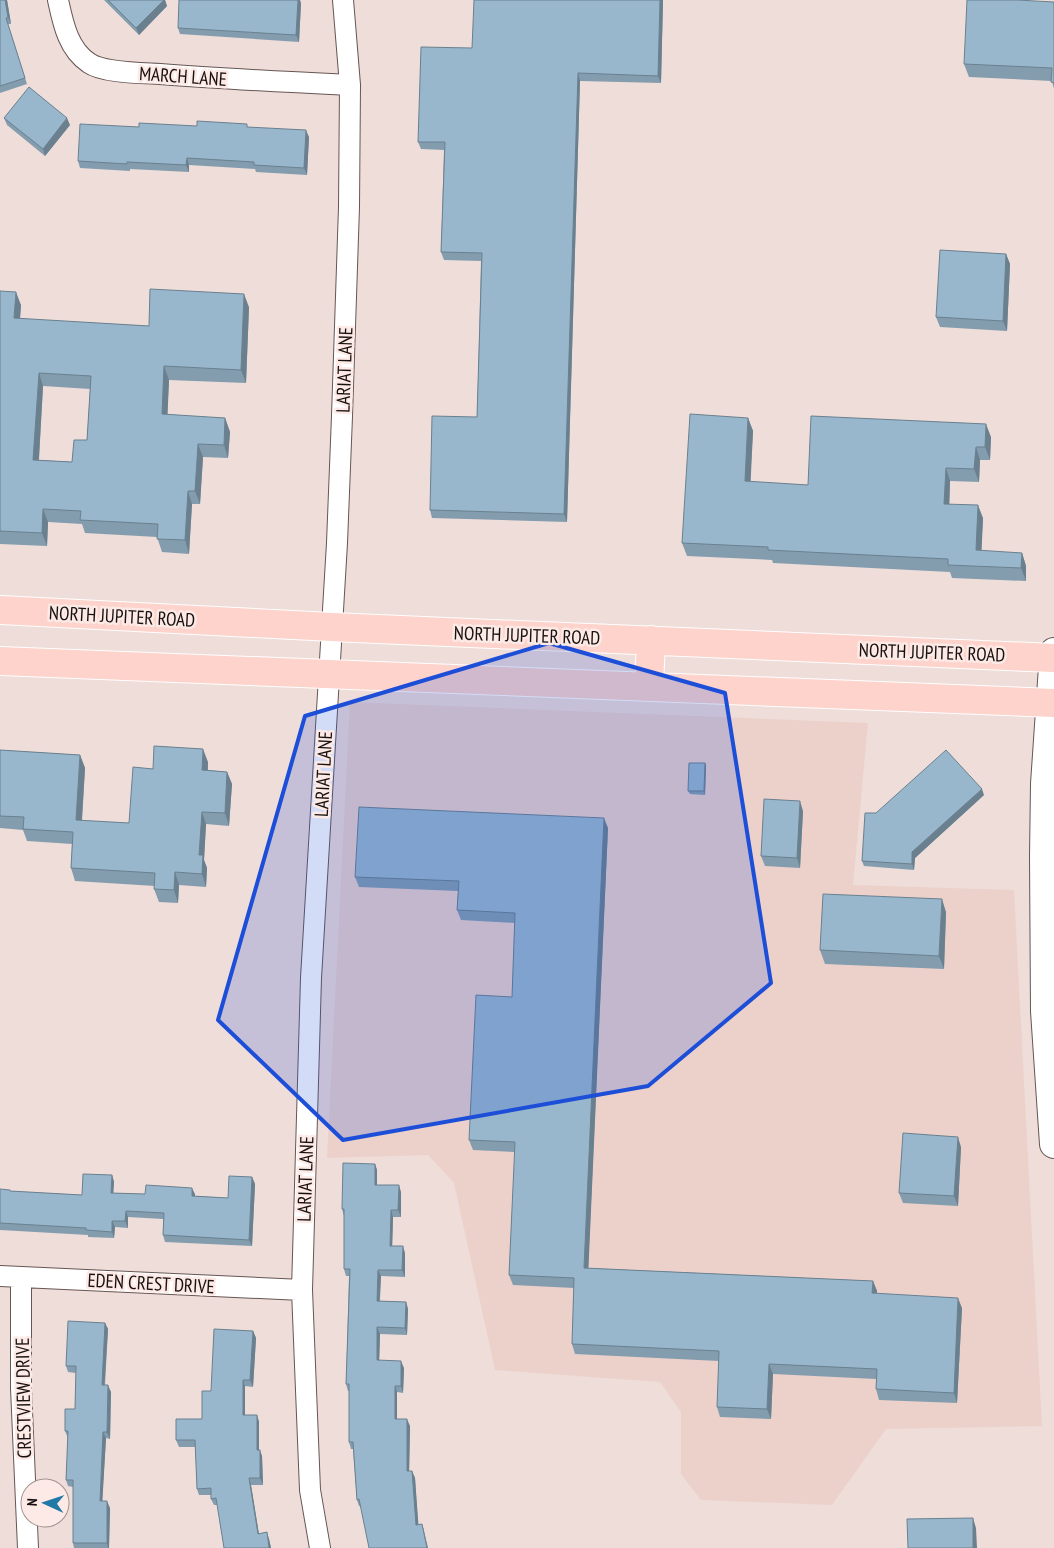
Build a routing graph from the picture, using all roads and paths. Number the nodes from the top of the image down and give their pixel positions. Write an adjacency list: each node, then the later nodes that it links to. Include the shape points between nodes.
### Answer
1 (58, 0): 3 (street, MARCH LANE, via 62,22 72,46 89,64 111,71)
2 (343, 0): 3 (street, LARIAT LANE)
3 (350, 85): 5 (street, LARIAT LANE, via 342,416)
4 (0, 610): 5 (main road, NORTH JUPITER ROAD)
5 (332, 627): 6 (main road, NORTH JUPITER ROAD); 9 (street, LARIAT LANE)
6 (651, 640): 7 (main road, NORTH JUPITER ROAD); 10 (main road)
7 (1054, 656): 11 (main road)
8 (0, 660): 9 (main road)
9 (329, 674): 10 (main road); 17 (street, LARIAT LANE, via 312,969)
10 (649, 686): 11 (main road)
11 (1052, 703): 12 (main road, via 1045,784)
12 (1048, 1051): 13 (main road); 14 (main road)
13 (1054, 1080)
14 (1054, 1144)
15 (0, 1276): 16 (street, EDEN CREST DRIVE)
16 (21, 1278): 17 (street, EDEN CREST DRIVE); 18 (street, CRESTVIEW DRIVE, via 21,1388)
17 (302, 1290): 19 (street, LARIAT LANE, via 310,1490)
18 (28, 1548)
19 (320, 1548)

